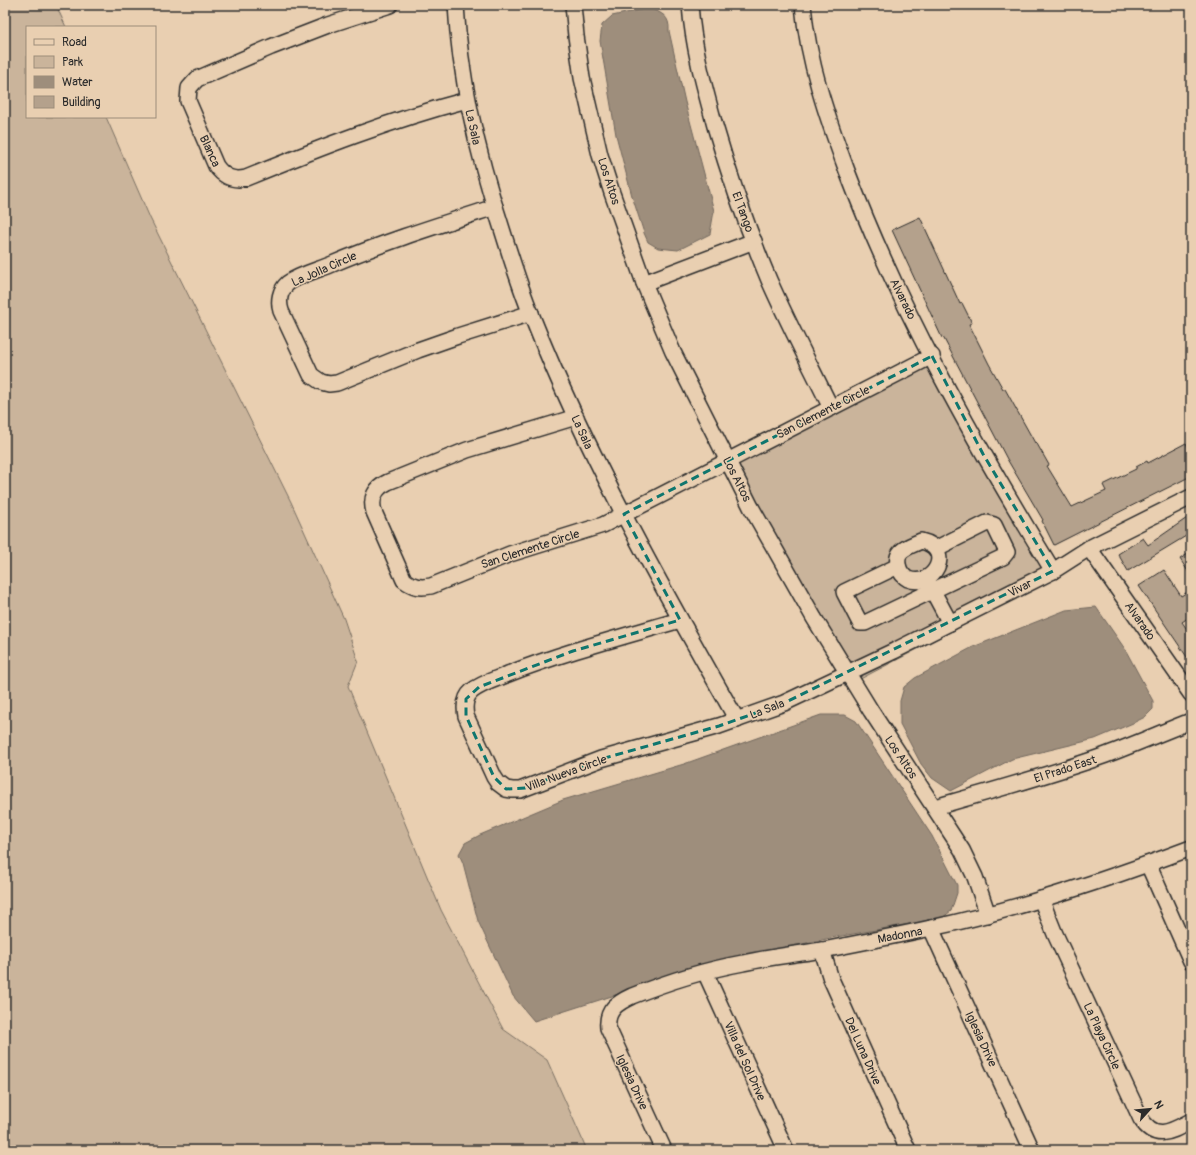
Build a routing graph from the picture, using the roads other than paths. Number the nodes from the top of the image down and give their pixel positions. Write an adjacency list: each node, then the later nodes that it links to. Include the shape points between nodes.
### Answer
1 (390, 5): 6 (street, Blanca, via 271,47 202,75 192,83 188,101 220,172 232,179 246,178 363,132)
2 (456, 5): 6 (street, La Sala, via 460,57)
3 (573, 5): 9 (street, Los Altos, via 591,119 612,193)
4 (690, 5): 8 (street, El Tango, via 697,58 705,91 723,154)
5 (803, 5): 11 (street, Alvarado, via 814,66 840,152 881,252)
6 (467, 100): 7 (street, La Sala)
7 (495, 207): 10 (street, La Sala); 10 (street, La Jolla Circle, via 378,246 296,279 282,291 279,300 281,311 308,371 318,381 329,384 458,336)
8 (754, 241): 9 (street); 12 (street, El Tango, via 784,312)
9 (644, 283): 14 (street, Los Altos, via 673,352)
10 (530, 313): 13 (street, La Sala)
11 (932, 356): 12 (street, San Clemente Circle); 20 (street, Alvarado, via 983,454)
12 (831, 408): 14 (street, San Clemente Circle)
13 (576, 417): 16 (street, La Sala, via 593,456); 16 (street, San Clemente Circle, via 467,450 381,486 373,497 372,507 401,575 414,586 425,587 510,554 594,528)
14 (727, 460): 16 (street, San Clemente Circle); 24 (street, Los Altos, via 783,564)
15 (1191, 497): 18 (street, Vivar)
16 (624, 514): 22 (street, La Sala)
17 (937, 548): 19 (street, via 921,541 898,554); 21 (street, via 937,568); 21 (street, via 987,523 994,525 1007,552 1003,557)
18 (1089, 548): 20 (street, Vivar); 25 (street, Alvarado)
19 (898, 566): 21 (street, via 906,578); 21 (street, via 844,592 860,623 865,623)
20 (1053, 571): 23 (street, Vivar)
21 (929, 585): 23 (street)
22 (680, 620): 26 (street, La Sala); 26 (street, Villa Nueva Circle, via 573,651 518,670 479,686 471,692 466,699 466,716 494,777 506,789 520,790 601,759)
23 (950, 623): 24 (street, Vivar)
24 (847, 674): 26 (street, La Sala, via 784,703); 28 (street, Los Altos)
25 (1191, 694)
26 (737, 720)
27 (1191, 721): 28 (street, El Prado East, via 1076,766)
28 (935, 807): 32 (street, Los Altos, via 969,864)
29 (1191, 848): 30 (street, Madonna)
30 (1148, 864): 31 (street, Madonna); 35 (street)
31 (1042, 899): 32 (street, Madonna); 38 (street, La Playa Circle, via 1055,934 1145,1125 1149,1130 1161,1133 1172,1131)
32 (988, 915): 33 (street, Madonna)
33 (931, 928): 34 (street, Madonna); 42 (street, Iglesia Drive)
34 (822, 950): 36 (street, Madonna); 41 (street, Del Luna Drive, via 831,979)
35 (1191, 961)
36 (705, 972): 37 (street, Madonna, via 631,997 615,1006); 40 (street, Villa del Sol Drive)
37 (610, 1013): 39 (street, Iglesia Drive, via 610,1033)
38 (1191, 1121)
39 (664, 1150)
40 (786, 1150)
41 (908, 1150)
42 (1032, 1150)

